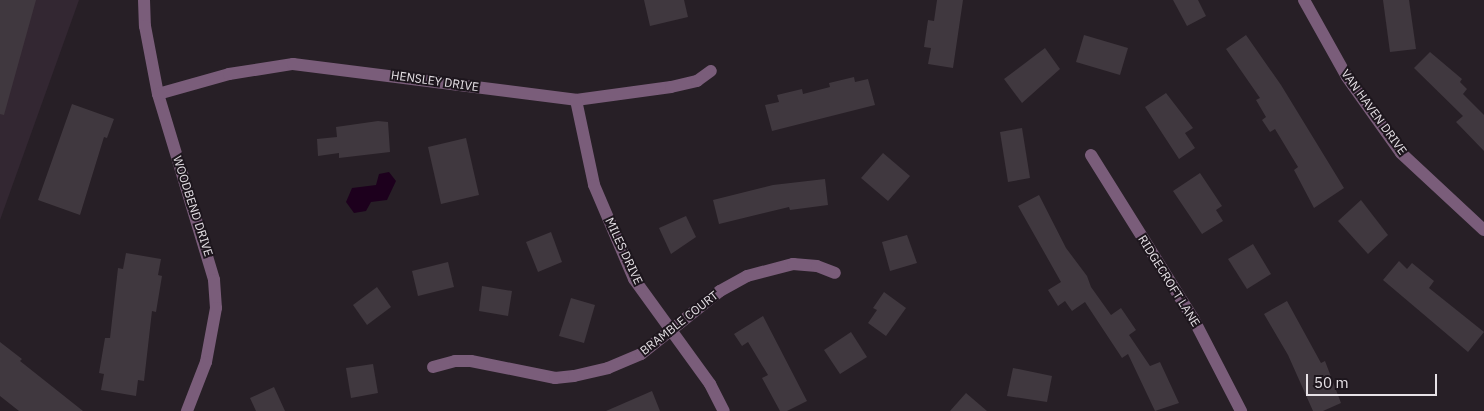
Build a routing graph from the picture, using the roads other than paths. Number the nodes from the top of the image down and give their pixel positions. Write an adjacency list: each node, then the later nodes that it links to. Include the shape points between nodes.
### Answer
1 (144, 0): 4 (street, WOODBEND DRIVE, via 145,26)
2 (1304, 0): 7 (street, VAN HAVEN DRIVE, via 1347,77 1402,153)
3 (711, 71): 5 (street, HENSLEY DRIVE, via 697,81 671,87)
4 (158, 94): 5 (street, HENSLEY DRIVE, via 228,74 293,64); 11 (street, WOODBEND DRIVE, via 214,280 216,308 206,362)
5 (576, 100): 9 (street, MILES DRIVE, via 594,186 634,279)
6 (1091, 154): 13 (street, RIDGECROFT LANE, via 1193,318)
7 (1484, 230)
8 (835, 273): 9 (street, BRAMBLE COURT, via 817,266 793,264 747,276 720,291)
9 (671, 328): 10 (street, BRAMBLE COURT, via 641,354 608,368 574,376 555,378 471,361); 12 (street, MILES DRIVE, via 710,384)
10 (433, 367)
11 (187, 411)
12 (724, 411)
13 (1241, 411)

